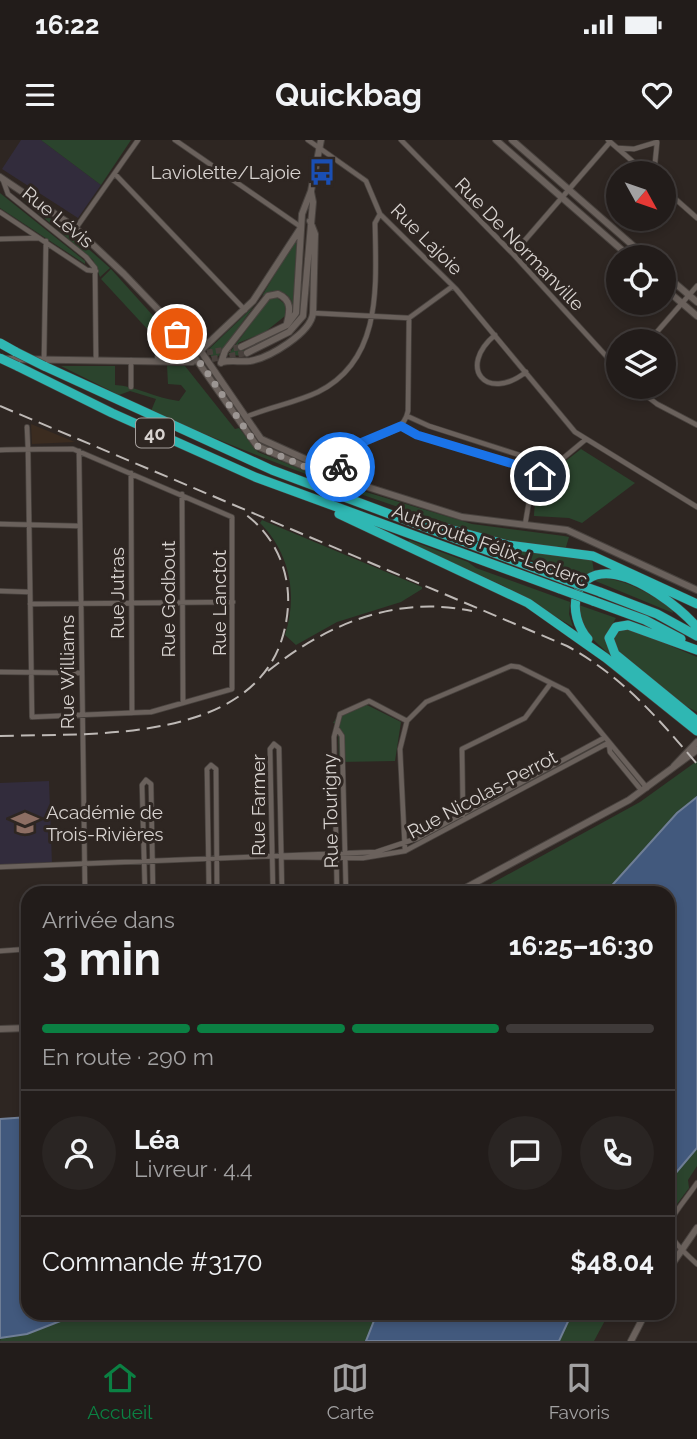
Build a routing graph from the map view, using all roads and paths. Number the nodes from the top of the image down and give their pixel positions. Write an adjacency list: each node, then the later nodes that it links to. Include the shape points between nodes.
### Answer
1 (138, 140): 15 (street)
2 (175, 140): 25 (street)
3 (308, 140): 12 (street, Rue Lajoie)
4 (321, 140): 12 (street)
5 (328, 140): 12 (street)
6 (401, 140): 34 (street, Rue De Normanville)
7 (512, 140): 17 (street)
8 (501, 141): 19 (street)
9 (609, 141): 11 (street); 17 (street)
10 (658, 141): 11 (street, via 629,149); 14 (street)
11 (616, 147): 13 (street)
12 (320, 149): 18 (street); 22 (street, Rue Lajoie, via 366,181)
13 (632, 161)
14 (655, 161)
15 (115, 174): 26 (street); 43 (street)
16 (1, 178): 26 (street); 35 (street, Rue Lévis, via 9,195 88,259)
17 (569, 190): 19 (street); 30 (street)
18 (311, 191): 24 (street); 25 (street)
19 (562, 198): 31 (street); 34 (street)
20 (676, 199): 23 (street)
21 (0, 212): 27 (street)
22 (380, 214): 37 (street, Rue Lajoie); 45 (street)
23 (697, 218)
24 (310, 221): 44 (street, via 315,234); 48 (street, via 302,319 289,332 244,350)
25 (301, 227): 43 (street); 48 (street, via 298,307)
26 (76, 228): 52 (street, via 170,322)
27 (40, 238): 28 (street); 29 (street)
28 (0, 240)
29 (46, 241): 35 (street, via 87,270); 58 (street)
30 (628, 242): 32 (street); 33 (street)
31 (615, 245)
32 (625, 245)
33 (632, 245)
34 (513, 254): 53 (street, Rue De Normanville)
35 (96, 271): 55 (street, Rue Lévis)
36 (676, 284): 39 (street)
37 (453, 286): 47 (street); 50 (street, Rue Lajoie)
38 (697, 286): 39 (street)
39 (689, 295): 41 (street); 42 (street)
40 (676, 298): 42 (street)
41 (697, 302)
42 (682, 303): 46 (street); 49 (street)
43 (245, 311): 52 (street)
44 (313, 313): 45 (street); 57 (street, via 305,331 271,352 253,361)
45 (373, 314): 47 (street); 64 (street, via 360,352 338,379 311,395)
46 (697, 316)
47 (410, 317): 63 (street)
48 (287, 325): 57 (street, via 287,301 278,294 268,296 225,351)
49 (659, 329)
50 (495, 335): 60 (street, Rue Lajoie); 60 (street, via 477,355 482,377 503,386)
51 (0, 343): 58 (highway, Autoroute Félix-Leclerc / 40, bridge)
52 (194, 356): 56 (street); 59 (street)
53 (606, 356)
54 (0, 358): 58 (street); 78 (highway, Autoroute Félix-Leclerc / 40, bridge, via 170,440)
55 (96, 359): 56 (street); 58 (street)
56 (131, 360): 61 (street)
57 (222, 362): 59 (street)
58 (44, 363): 80 (highway, Autoroute Félix-Leclerc / 40, via 208,443)
59 (211, 371): 64 (street); 77 (street, via 257,446)
60 (526, 372): 68 (street, Rue Lajoie)
61 (131, 387)
62 (651, 399): 65 (street)
63 (407, 416): 66 (street); 74 (street, via 541,462)
64 (246, 417): 73 (street, via 263,440)
65 (697, 425)
66 (401, 426): 69 (street); 76 (street)
67 (27, 427): 70 (street)
68 (585, 440): 74 (street); 81 (street, Rue Lajoie)
69 (349, 448): 73 (street); 77 (street)
70 (28, 449): 71 (street); 72 (street); 83 (street)
71 (0, 450)
72 (79, 451): 75 (street); 84 (street, Rue Williams)
73 (306, 459): 77 (street)
74 (549, 469): 76 (street)
75 (131, 473): 79 (street); 90 (street, Rue Jutras)
76 (540, 476): 85 (street, via 531,488)
77 (336, 477): 85 (street, via 456,515)
78 (296, 493): 97 (highway, Autoroute Félix-Leclerc / 40, bridge, via 651,623); 98 (highway, via 516,596)
79 (182, 494): 89 (street, Rue Lanctot, via 232,517); 91 (street, Rue Godbout)
80 (354, 502): 94 (highway, via 504,544 598,558); 96 (highway, Autoroute Félix-Leclerc / 40, bridge, via 657,614)
81 (697, 508)
82 (0, 524): 83 (street)
83 (29, 525): 84 (street); 88 (street)
84 (80, 526): 93 (street, Rue Williams)
85 (525, 526): 86 (street, via 569,531)
86 (697, 590)
87 (0, 591): 88 (street)
88 (29, 592): 92 (street)
89 (233, 602): 91 (street); 103 (street, Rue Lanctot, via 233,688)
90 (131, 603): 91 (street); 93 (street); 104 (street, Rue Jutras)
91 (182, 603): 103 (street, Rue Godbout)
92 (30, 604): 93 (street); 100 (street)
93 (80, 604): 101 (street, Rue Williams)
94 (697, 604)
95 (697, 627): 98 (highway, via 640,585 618,575 600,575 581,587 573,612 579,629)
96 (697, 636)
97 (697, 650): 106 (highway, via 628,625 616,627 609,638 615,654)
98 (606, 657): 109 (highway)
99 (0, 672): 100 (street)
100 (30, 672): 101 (street); 105 (street, via 32,718)
101 (81, 673): 105 (street, Rue Williams)
102 (551, 683): 107 (street, via 511,666 428,701); 110 (street, via 574,698); 116 (street, via 525,718 462,749)
103 (183, 703): 104 (street)
104 (132, 714): 105 (street)
105 (81, 717): 127 (street, Rue Williams)
106 (695, 718)
107 (407, 721): 108 (street, Rue Tourigny, via 366,702 340,714); 118 (street, via 400,746)
108 (338, 730): 120 (street, Rue Tourigny, via 334,737); 121 (street, Rue Tourigny, via 342,737)
109 (697, 732)
110 (604, 738): 112 (street); 116 (street, Rue Nicolas-Perrot)
111 (697, 741): 114 (street)
112 (608, 743): 115 (street); 117 (street, Rue Nicolas-Perrot)
113 (697, 750): 114 (street)
114 (673, 768): 115 (street)
115 (645, 790): 138 (street)
116 (463, 814): 117 (street); 118 (street, Rue Nicolas-Perrot)
117 (464, 820): 118 (street, Rue Nicolas-Perrot)
118 (404, 848): 121 (street, Rue Nicolas-Perrot, via 379,857)
119 (280, 856): 120 (street, Rue Nicolas-Perrot); 122 (street, Rue Nicolas-Perrot); 122 (street, Rue Farmer, via 279,748 274,744 270,748); 135 (street, Rue Farmer)
120 (336, 856): 121 (street, Rue Nicolas-Perrot); 136 (street, Rue Tourigny)
121 (345, 856): 137 (street, Rue Tourigny)
122 (272, 857): 124 (street, Rue Nicolas-Perrot); 134 (street, Rue Farmer)
123 (208, 860): 124 (street, Rue Nicolas-Perrot); 124 (street, via 207,769 211,765 216,769); 126 (street, Rue Nicolas-Perrot); 132 (street)
124 (217, 860): 133 (street)
125 (144, 862): 126 (street, Rue Nicolas-Perrot); 126 (street, via 142,785 146,780 151,784); 127 (street, Rue Nicolas-Perrot); 130 (street)
126 (153, 862): 131 (street)
127 (84, 864): 128 (street, Rue Nicolas-Perrot); 129 (street, Rue Williams)
128 (0, 867)
129 (85, 886)
130 (145, 886)
131 (153, 886)
132 (209, 886)
133 (218, 886)
134 (273, 886)
135 (282, 886)
136 (337, 886)
137 (346, 886)
138 (469, 886)
139 (21, 950): 140 (street)
140 (0, 951)
141 (21, 1028): 142 (street)
142 (0, 1030)
143 (697, 1183): 144 (street)
144 (675, 1217)
145 (697, 1228): 147 (street)
146 (675, 1243): 147 (street)
147 (681, 1249): 148 (street); 149 (street)
148 (675, 1259)
149 (697, 1264)
150 (642, 1320): 151 (street)
151 (631, 1341)

